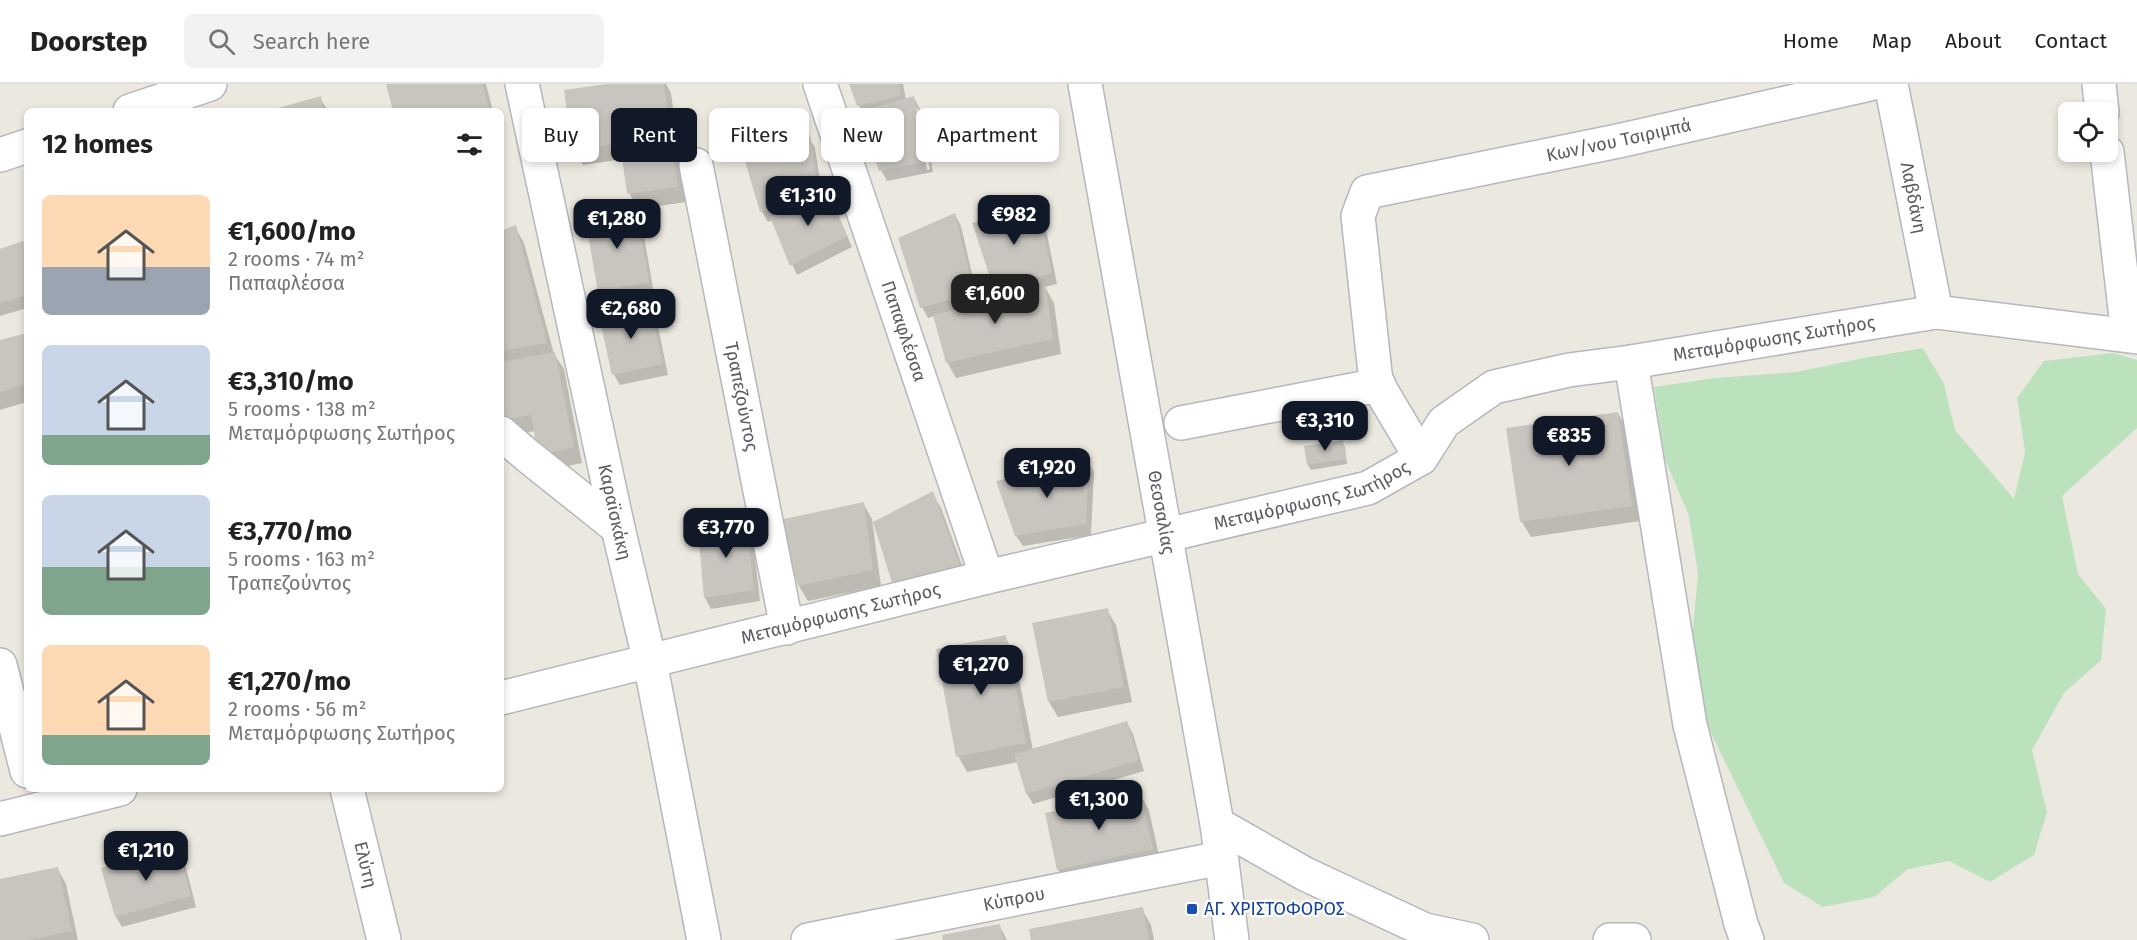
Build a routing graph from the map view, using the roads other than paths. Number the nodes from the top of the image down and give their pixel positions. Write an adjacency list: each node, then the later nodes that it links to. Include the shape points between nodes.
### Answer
1 (522, 84): 21 (street, Καραϊσκάκη)
2 (820, 84): 23 (street, Παπαφλέσσα)
3 (1085, 84): 22 (street, Θεσσαλίας)
4 (1870, 84): 17 (street, Κων/νου Τσιριμπά, via 1367,192 1358,216)
5 (1891, 84): 14 (street, Λαβδάνη)
6 (2099, 84): 8 (street)
7 (189, 93): 9 (street)
8 (2101, 102)
9 (140, 108)
10 (24, 147): 11 (street)
11 (0, 155)
12 (2108, 162): 15 (street)
13 (696, 165): 24 (street, Τραπεζούντος)
14 (1936, 312): 15 (street, Μεταμόρφωσης Σωτήρος); 16 (street, Μεταμόρφωσης Σωτήρος)
15 (2132, 336)
16 (1631, 362): 20 (street, Μεταμόρφωσης Σωτήρος, via 1569,370 1494,387 1444,422); 42 (street, via 1690,725)
17 (1378, 385): 18 (street); 20 (street)
18 (1181, 423)
19 (504, 436): 21 (street)
20 (1421, 458): 22 (street, Μεταμόρφωσης Σωτήρος, via 1368,488)
21 (618, 528): 25 (street, Καραϊσκάκη)
22 (1166, 535): 23 (street, Μεταμόρφωσης Σωτήρος); 33 (street, Θεσσαλίας)
23 (987, 577): 24 (street, Μεταμόρφωσης Σωτήρος)
24 (787, 628): 25 (street, Μεταμόρφωσης Σωτήρος)
25 (650, 662): 27 (street, Μεταμόρφωσης Σωτήρος); 36 (street, Καραϊσκάκη)
26 (0, 665): 28 (street)
27 (504, 697)
28 (24, 759)
29 (94, 792): 31 (street)
30 (348, 792): 35 (street, Ελύτη)
31 (34, 799): 32 (street)
32 (0, 819)
33 (1216, 824): 34 (street, Θεσσαλίας); 39 (street, via 1305,874 1425,930)
34 (1221, 858): 37 (street, Κύπρου); 38 (street, Θεσσαλίας)
35 (384, 940)
36 (704, 940)
37 (808, 940)
38 (1232, 940)
39 (1472, 940)
40 (1610, 940): 41 (street)
41 (1634, 940)
42 (1748, 940)

